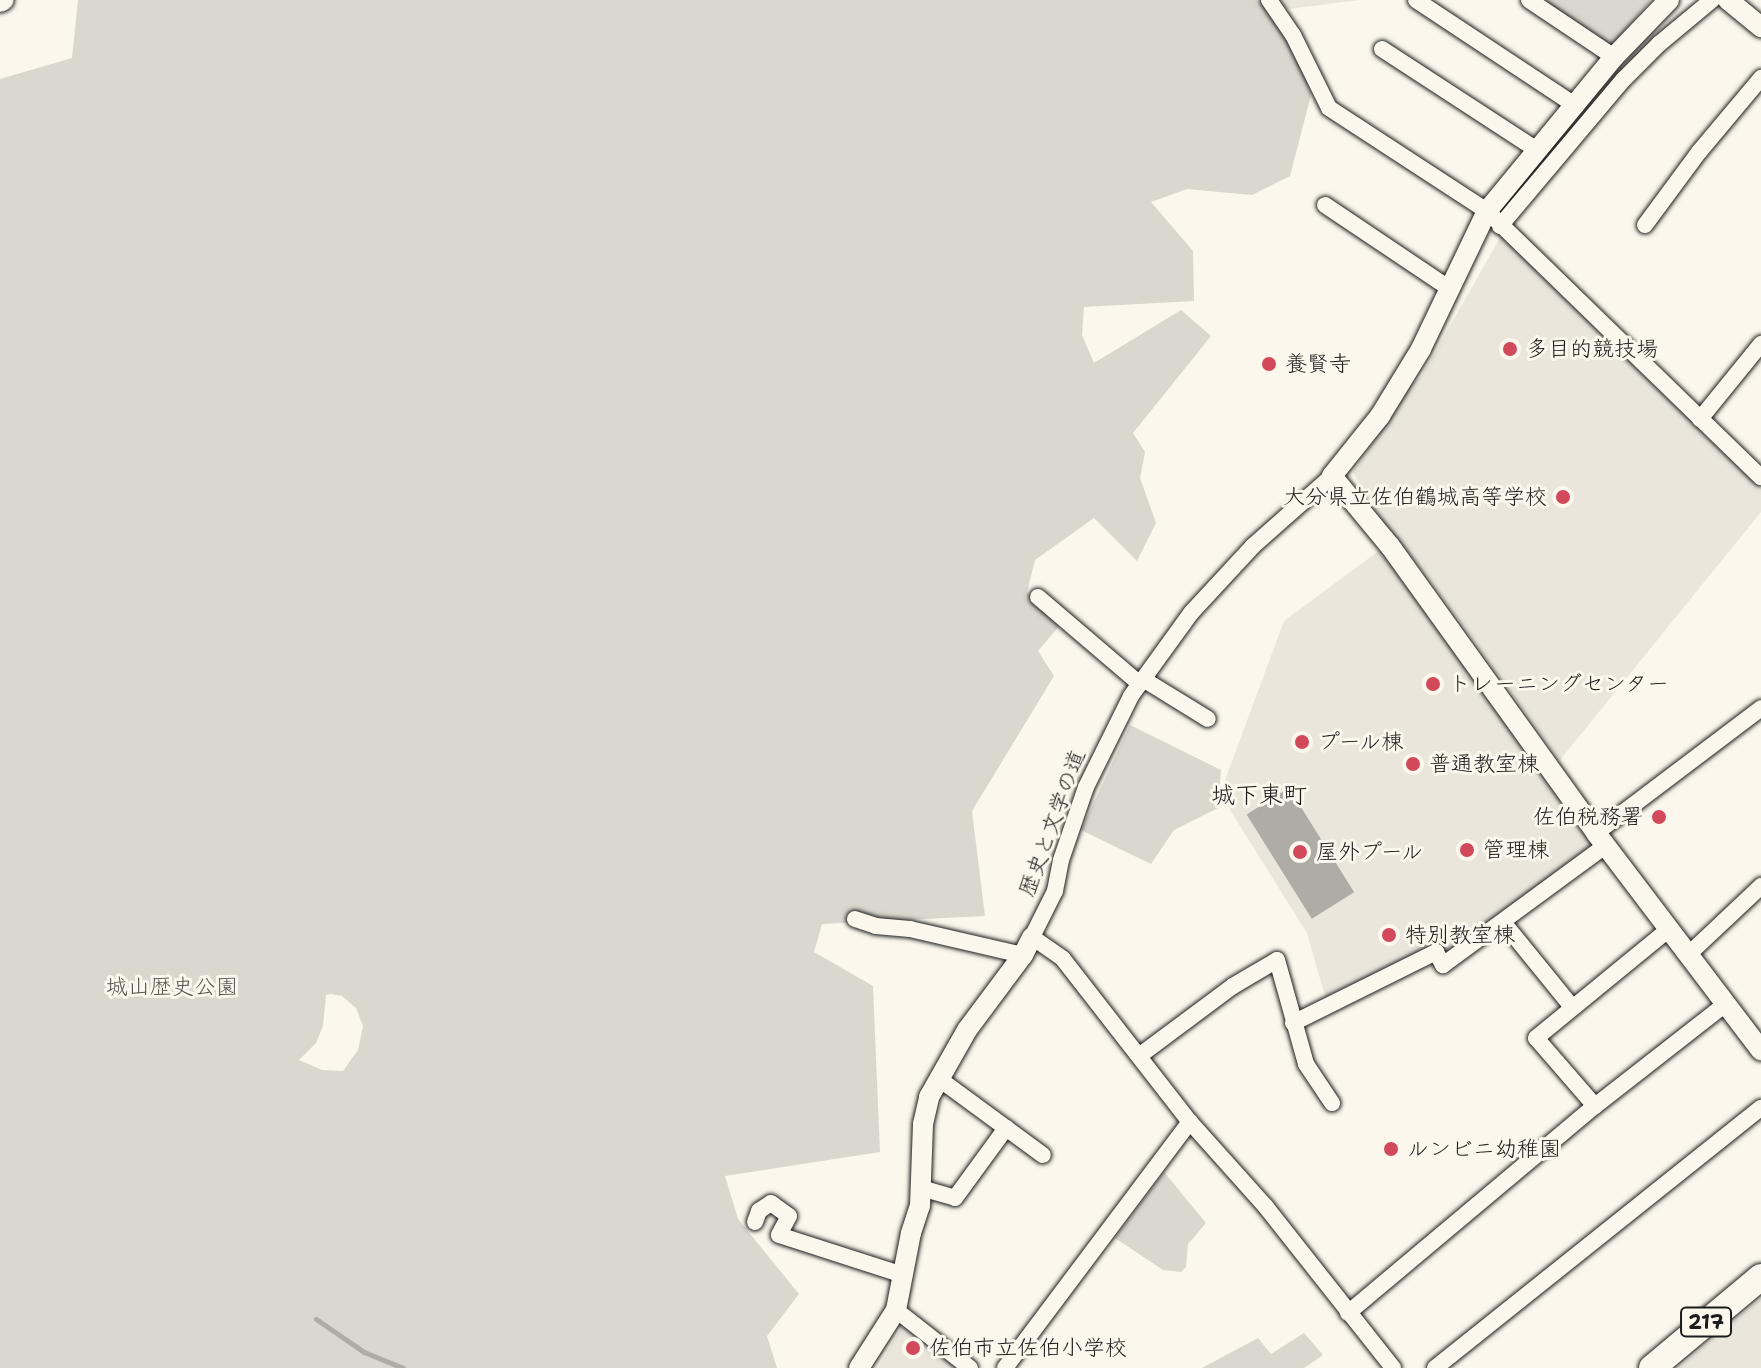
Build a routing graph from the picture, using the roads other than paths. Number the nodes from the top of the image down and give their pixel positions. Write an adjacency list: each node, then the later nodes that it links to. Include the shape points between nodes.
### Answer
1 (1269, 0): 14 (street, via 1329,108)
2 (1416, 0): 11 (street)
3 (1529, 0): 9 (street)
4 (1669, 0): 9 (street)
5 (1712, 0): 14 (street, via 1659,44)
6 (1728, 0): 7 (street)
7 (1761, 27)
8 (1382, 49): 12 (street)
9 (1614, 57): 11 (street)
10 (1761, 78): 15 (street)
11 (1576, 106): 12 (street)
12 (1537, 150): 14 (street)
13 (1325, 205): 16 (street)
14 (1493, 218): 16 (street); 18 (street)
15 (1645, 225)
16 (1450, 289): 19 (street, via 1380,416)
17 (1761, 344): 18 (street)
18 (1700, 419): 20 (street)
19 (1332, 476): 22 (street, 歴史と文学の道, via 1253,546 1191,613); 25 (street, via 1390,546)
20 (1761, 477)
21 (1038, 597): 22 (street)
22 (1141, 681): 24 (street); 30 (street, 歴史と文学の道, via 1086,787 1055,891)
23 (1761, 708): 25 (street)
24 (1208, 719)
25 (1600, 840): 28 (street); 29 (street)
26 (1761, 886): 31 (street)
27 (855, 919): 30 (street)
28 (1503, 922): 33 (street); 34 (street, via 1443,965 1436,952)
29 (1669, 929): 31 (street); 33 (street)
30 (1027, 946): 36 (street, via 1063,959); 37 (street, 歴史と文学の道)
31 (1690, 953): 32 (street)
32 (1727, 1003): 35 (street); 39 (street)
33 (1572, 1007): 39 (street, via 1536,1038)
34 (1293, 1023): 36 (street, via 1277,960); 38 (street, via 1306,1064)
35 (1761, 1050)
36 (1139, 1056): 41 (street)
37 (938, 1078): 42 (street); 44 (street, 歴史と文学の道, via 923,1124)
38 (1332, 1103)
39 (1595, 1106): 49 (street)
40 (1761, 1108): 54 (street)
41 (1190, 1122): 49 (street, via 1266,1207); 52 (street)
42 (1006, 1128): 43 (street); 44 (street, via 955,1198)
43 (1043, 1155)
44 (921, 1188): 46 (street, 歴史と文学の道)
45 (755, 1222): 46 (street, via 759,1211 771,1203 789,1216 779,1235)
46 (903, 1275): 48 (street, 歴史と文学の道)
47 (1761, 1277): 55 (highway, 217)
48 (896, 1310): 50 (street, 歴史と文学の道); 51 (street)
49 (1348, 1313): 53 (street)
50 (859, 1368)
51 (970, 1368)
52 (1005, 1368)
53 (1393, 1368)
54 (1435, 1368)
55 (1652, 1368)

